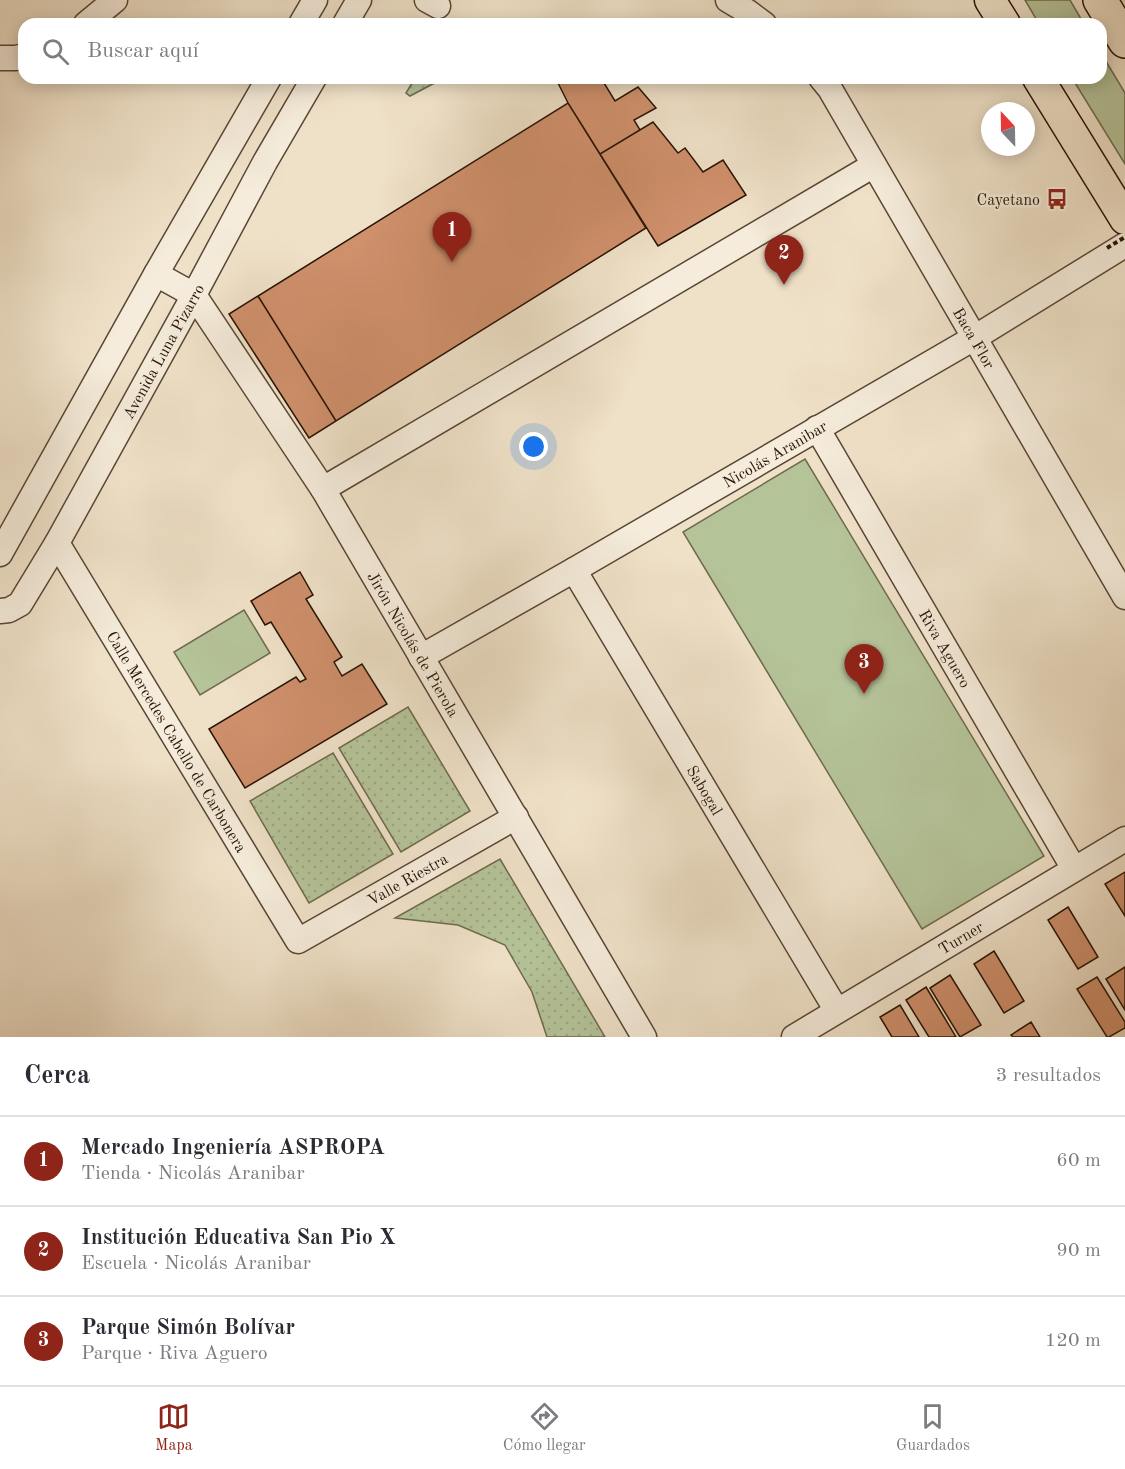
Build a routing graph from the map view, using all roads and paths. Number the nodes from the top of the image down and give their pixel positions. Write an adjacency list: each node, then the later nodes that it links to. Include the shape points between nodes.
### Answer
1 (115, 0): 7 (street)
2 (315, 0): 8 (street)
3 (358, 0): 9 (street)
4 (728, 0): 10 (street)
5 (990, 0): 11 (main road)
6 (1100, 0): 12 (highway)
7 (93, 18)
8 (304, 18)
9 (348, 18)
10 (755, 18)
11 (1001, 18)
12 (1125, 41)
13 (0, 58): 14 (street)
14 (18, 58)
15 (266, 84): 23 (street)
16 (311, 84): 24 (street, Avenida Luna Pizarro)
17 (826, 84): 19 (street, Baca Flor)
18 (1042, 84): 20 (main road)
19 (874, 165): 25 (street, Baca Flor); 27 (street)
20 (1125, 219)
21 (1125, 237): 22 (path, bridge)
22 (1116, 246): 25 (street, Nicolás Aranibar)
23 (156, 274): 24 (street, Jirón Nicolás de Pierola); 29 (street)
24 (194, 295): 27 (street, Jirón Nicolás de Pierola); 28 (street, Avenida Luna Pizarro)
25 (974, 338): 26 (street, Nicolás Aranibar); 31 (street, Baca Flor)
26 (818, 428): 30 (street, Nicolás Aranibar); 36 (street, Riva Aguero)
27 (323, 489): 33 (street, Jirón Nicolás de Pierola)
28 (57, 543): 32 (street, Avenida Luna Pizarro, via 20,604); 37 (street, Calle Mercedes Cabello de Carbonera)
29 (0, 554)
30 (574, 570): 33 (street, Nicolás Aranibar); 38 (street, Sabogal)
31 (1125, 597)
32 (0, 611)
33 (421, 657): 34 (street, Jirón Nicolás de Pierola)
34 (516, 817): 37 (street, Valle Riestra); 39 (street, Jirón Nicolás de Pierola)
35 (1125, 839): 36 (street, Turner)
36 (1074, 869): 38 (street, Turner)
37 (298, 941)
38 (837, 1011): 40 (street, Turner)
39 (644, 1037)
40 (794, 1037)

